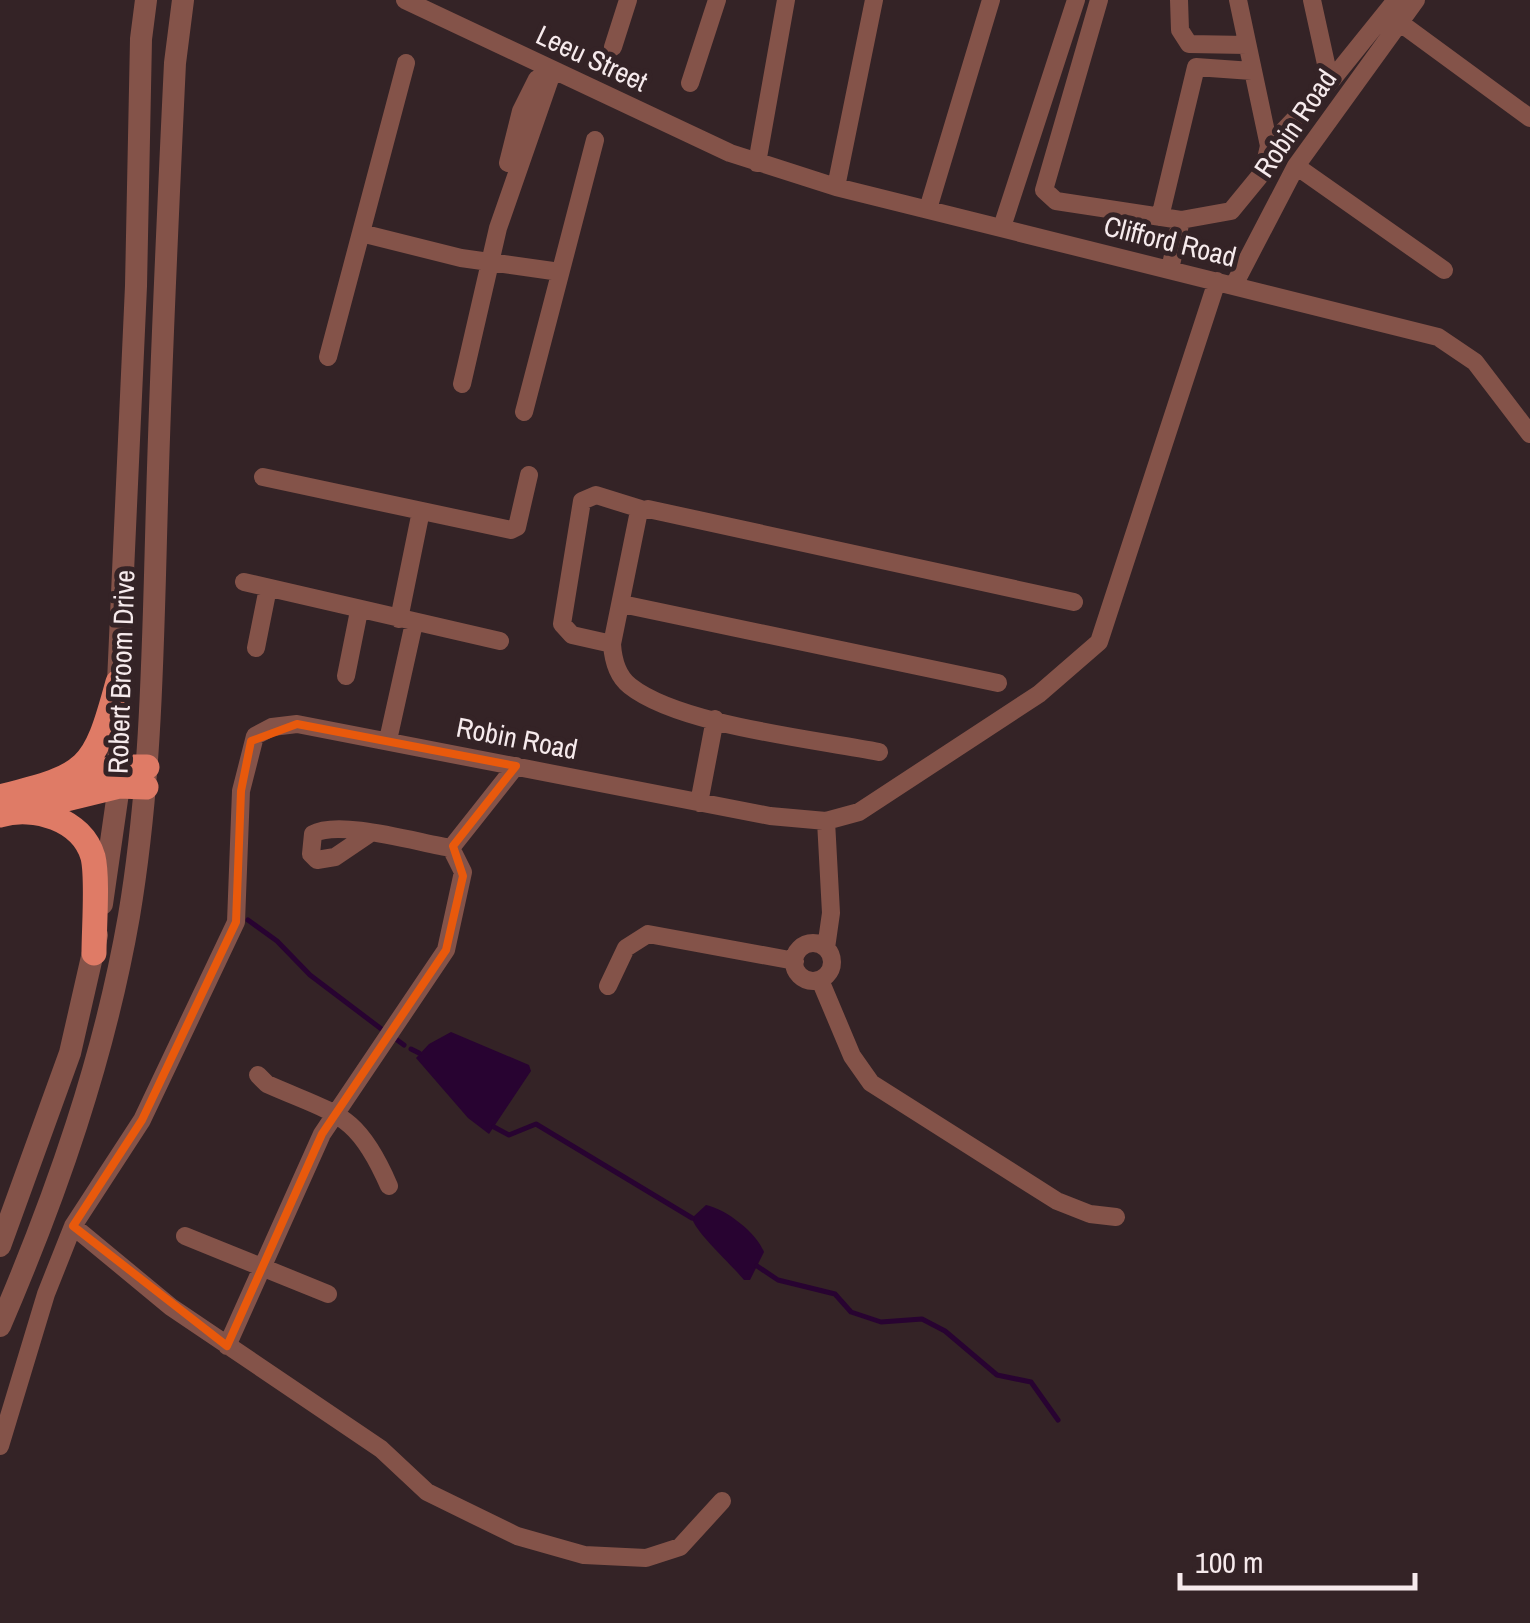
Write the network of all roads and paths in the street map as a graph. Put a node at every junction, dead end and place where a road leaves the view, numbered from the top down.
1 (146, 0) edge
2 (184, 0) edge
3 (404, 0) edge
4 (628, 0) edge
5 (718, 0) edge
6 (786, 0) edge
7 (874, 0) edge
8 (991, 0) edge
9 (1076, 0) edge
10 (1099, 0) edge
11 (1178, 0) edge
12 (1238, 0) edge
13 (1312, 0) edge
14 (1416, 0) edge
15 (1390, 9) edge
16 (1247, 45) junction
17 (613, 47) dead end
18 (406, 63) dead end
19 (548, 68) junction
20 (1252, 72) junction
21 (1330, 82) junction
22 (690, 83) dead end
23 (1530, 118) edge
24 (596, 140) dead end
25 (1269, 146) junction
26 (758, 163) junction
27 (1296, 166) junction
28 (836, 187) junction
29 (928, 209) junction
30 (1160, 218) junction
31 (1182, 220) junction
32 (1002, 227) junction
33 (361, 233) junction
34 (490, 259) junction
35 (1170, 269) junction
36 (1444, 270) dead end
37 (560, 272) junction
38 (1226, 283) junction
39 (328, 357) dead end
40 (462, 384) dead end
41 (524, 412) dead end
42 (1526, 422) edge
43 (529, 475) dead end
44 (263, 477) dead end
45 (641, 510) junction
46 (421, 511) junction
47 (244, 582) dead end
48 (268, 588) junction
49 (1074, 602) dead end
50 (622, 604) junction
51 (359, 611) junction
52 (407, 621) junction
53 (500, 641) dead end
54 (612, 644) junction
55 (256, 648) dead end
56 (346, 676) dead end
57 (118, 682) junction
58 (998, 684) dead end
59 (715, 719) junction
60 (388, 740) junction
61 (879, 752) dead end
62 (516, 766) junction
63 (120, 776) junction
64 (73, 777) junction
65 (146, 777) junction
66 (699, 803) junction
67 (4, 808) edge
68 (826, 821) junction
69 (369, 834) dead end
70 (451, 848) junction
71 (826, 948) junction
72 (94, 953) junction
73 (794, 960) junction
74 (820, 980) junction
75 (608, 986) dead end
76 (258, 1076) dead end
77 (334, 1114) junction
78 (390, 1186) dead end
79 (1116, 1217) dead end
80 (73, 1226) junction
81 (185, 1236) dead end
82 (0, 1246) edge
83 (263, 1266) junction
84 (328, 1294) dead end
85 (0, 1326) edge
86 (227, 1346) junction
87 (0, 1446) edge
88 (722, 1501) dead end

1 - 57 street, Robert Broom Drive
2 - 65 street, Robert Broom Drive
3 - 19 street, Leeu Street
4 - 17 street
5 - 22 street
6 - 26 street
7 - 28 street
8 - 29 street
9 - 32 street
10 - 30 street
11 - 16 street
12 - 16 street
13 - 21 street
14 - 15 street, Robin Road
15 - 21 street
15 - 23 street
15 - 27 street, Robin Road
16 - 20 street
18 - 33 street
19 - 26 street, Leeu Street
19 - 34 street
20 - 25 street
20 - 30 street
21 - 25 street
24 - 37 street
25 - 31 street
26 - 28 street, Clifford Road
27 - 36 street
27 - 38 street, Robin Road
28 - 29 street, Clifford Road
29 - 32 street, Clifford Road
30 - 31 street
31 - 35 street
32 - 35 street, Clifford Road
33 - 34 street
33 - 39 street
34 - 37 street
34 - 40 street
35 - 38 street, Clifford Road
37 - 41 street
38 - 42 street, Clifford Road
38 - 68 street, Robin Road
43 - 46 street
44 - 46 street
45 - 49 street
45 - 50 street
45 - 54 street
46 - 52 street
47 - 48 street
48 - 51 street
48 - 55 street
50 - 54 street
50 - 58 street
51 - 52 street
51 - 56 street
52 - 53 street
52 - 60 street
54 - 59 street
57 - 63 street, Robert Broom Drive
57 - 64 main road
59 - 61 street
59 - 66 street
60 - 62 street, Robin Road
60 - 80 street, Robin Road
62 - 66 street, Robin Road
62 - 70 street
63 - 64 main road
63 - 65 main road
63 - 67 main road
63 - 72 street, Robert Broom Drive
64 - 67 main road
65 - 85 street, Robert Broom Drive
66 - 68 street, Robin Road
67 - 72 main road
68 - 71 street
69 - 70 street
70 - 77 street
71 - 73 street
71 - 74 street
72 - 82 street, Robert Broom Drive
73 - 74 street
73 - 75 street
74 - 79 street
76 - 77 street
77 - 78 street
77 - 83 street
80 - 86 street
80 - 87 street, Robin Road
81 - 83 street
83 - 84 street
83 - 86 street
86 - 88 street

